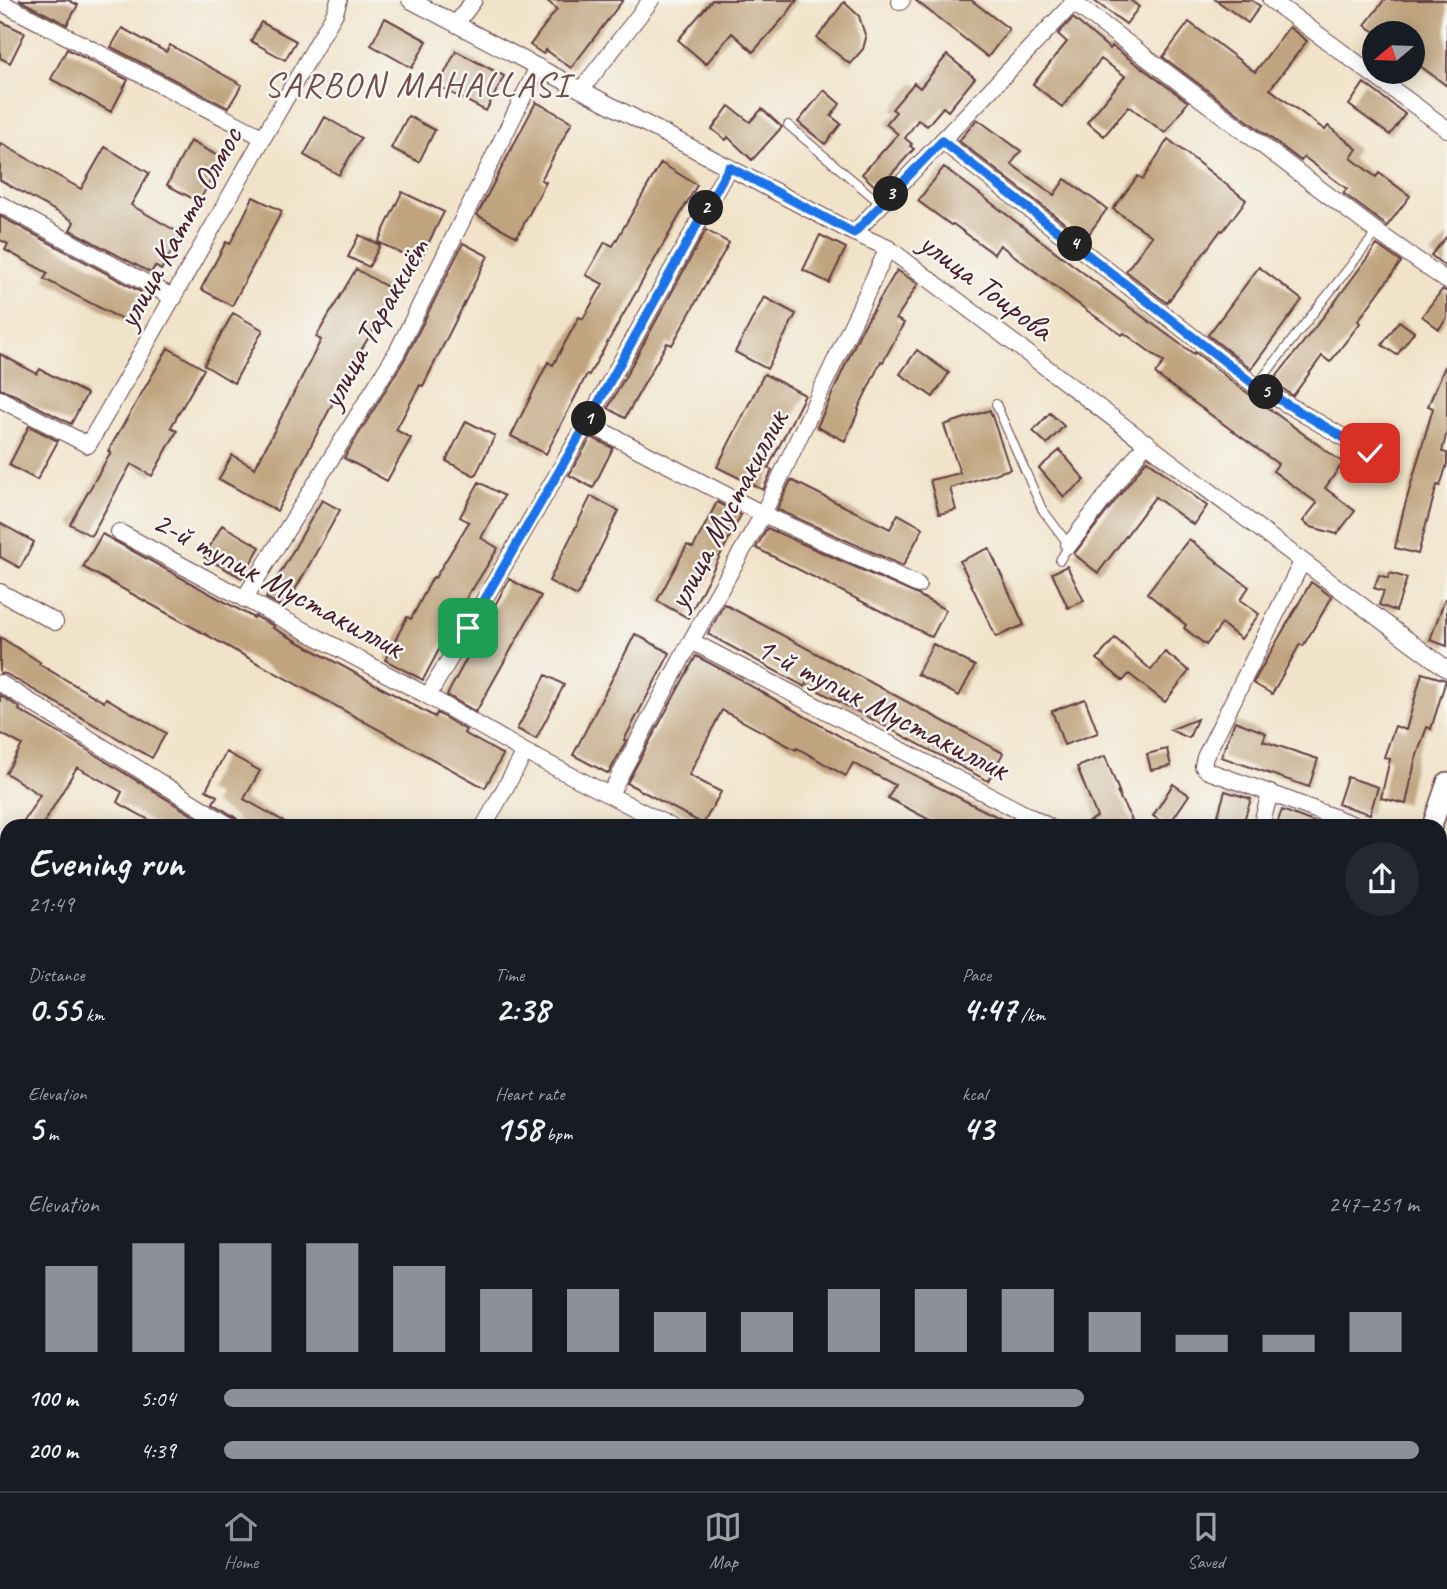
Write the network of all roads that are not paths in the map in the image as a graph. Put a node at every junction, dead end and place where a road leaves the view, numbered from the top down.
1 (339, 0) edge
2 (410, 0) edge
3 (474, 0) edge
4 (651, 0) edge
5 (1271, 0) edge
6 (1075, 1) edge
7 (0, 2) edge
8 (456, 24) junction
9 (538, 67) junction
10 (581, 90) junction
11 (788, 125) dead end
12 (1447, 129) edge
13 (262, 137) junction
14 (942, 141) junction
15 (729, 167) junction
16 (0, 204) edge
17 (881, 204) junction
18 (1377, 232) junction
19 (854, 233) junction
20 (888, 248) junction
21 (1447, 281) edge
22 (174, 298) junction
23 (1256, 386) junction
24 (0, 399) edge
25 (996, 404) dead end
26 (587, 423) junction
27 (1147, 442) junction
28 (1370, 453) dead end
29 (763, 514) junction
30 (119, 532) dead end
31 (1069, 545) junction
32 (1060, 560) dead end
33 (1302, 562) junction
34 (918, 585) dead end
35 (0, 592) edge
36 (244, 599) junction
37 (55, 622) dead end
38 (691, 641) junction
39 (1447, 669) edge
40 (0, 682) edge
41 (428, 696) junction
42 (525, 752) junction
43 (1447, 782) edge
44 (1270, 793) junction
45 (610, 794) junction
46 (219, 819) edge
47 (488, 819) edge
48 (657, 819) edge
49 (1034, 819) edge
50 (1263, 819) edge
51 (1334, 819) edge
52 (1434, 819) edge

1 - 13 street, улица Катта Олмос
2 - 8 street, улица Тоирова
3 - 8 street
4 - 10 street
5 - 12 street
6 - 14 street
6 - 18 street
7 - 13 street
8 - 9 street, улица Тоирова
9 - 10 street, улица Тоирова
9 - 36 street, улица Тараккиёт
10 - 15 street, улица Тоирова
11 - 17 lane
13 - 22 street, улица Катта Олмос
14 - 17 street
14 - 23 street
15 - 19 street, улица Тоирова
15 - 26 street
16 - 22 street
17 - 19 street
18 - 21 street
18 - 23 lane
19 - 20 street, улица Тоирова
20 - 27 street, улица Тоирова
20 - 29 street, улица Мустакиллик
22 - 24 street, улица Катта Олмос
23 - 28 street
25 - 31 lane
26 - 29 street
26 - 41 street
27 - 31 street
27 - 33 street, улица Тоирова
29 - 34 street
29 - 38 street, улица Мустакиллик
30 - 36 street, 2-й тупик Мустакиллик
31 - 32 lane
33 - 39 street, улица Тоирова
33 - 44 street
35 - 37 street
36 - 41 street, 2-й тупик Мустакиллик
38 - 45 street, улица Мустакиллик
38 - 49 street, 1-й тупик Мустакиллик
40 - 46 street
41 - 42 street, 2-й тупик Мустакиллик
42 - 45 street, 2-й тупик Мустакиллик
42 - 47 street
43 - 52 street
44 - 50 street
44 - 51 street
45 - 48 street, 2-й тупик Мустакиллик

